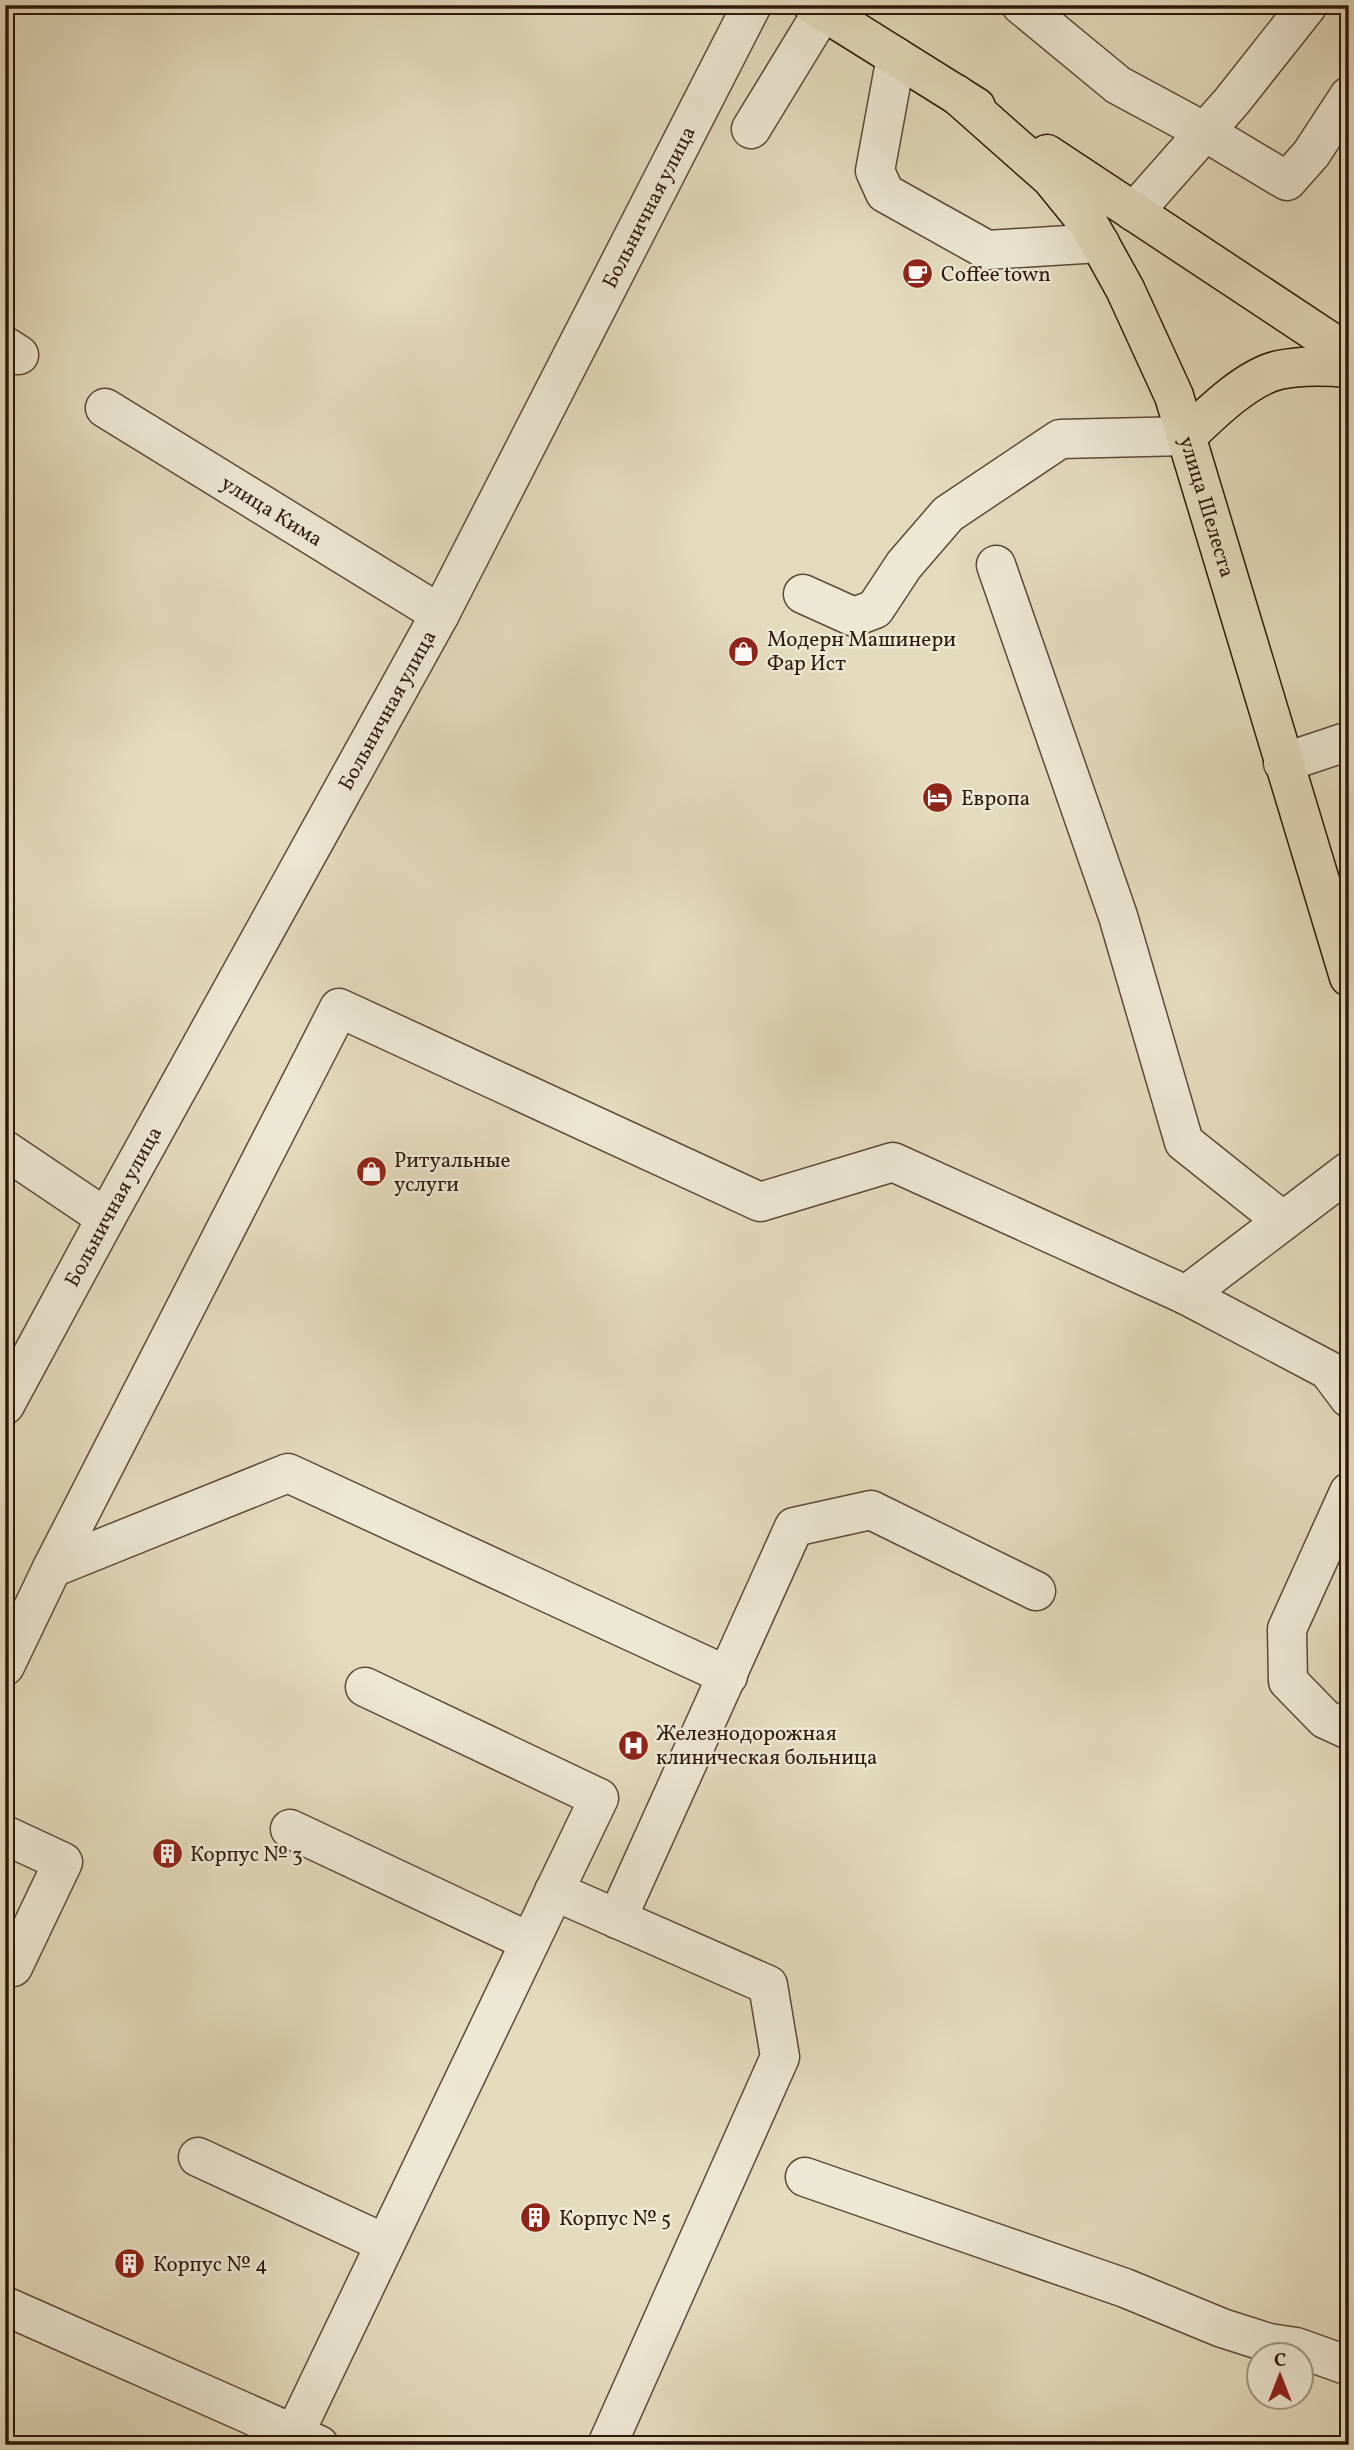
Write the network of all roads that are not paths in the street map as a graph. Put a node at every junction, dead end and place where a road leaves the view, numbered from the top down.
1 (752, 5) edge
2 (1021, 5) edge
3 (1308, 5) edge
4 (818, 8) edge
5 (896, 57) junction
6 (956, 94) junction
7 (1349, 96) edge
8 (751, 129) dead end
9 (1205, 132) junction
10 (1134, 212) junction
11 (1100, 243) junction
12 (1349, 354) edge
13 (1349, 368) edge
14 (105, 408) dead end
15 (1187, 436) junction
16 (996, 565) dead end
17 (803, 594) dead end
18 (440, 614) junction
19 (1349, 741) edge
20 (1283, 763) junction
21 (1349, 977) edge
22 (5, 1150) edge
23 (1349, 1171) edge
24 (106, 1218) junction
25 (1283, 1221) junction
26 (1186, 1296) junction
27 (1349, 1398) edge
28 (5, 1405) edge
29 (1349, 1492) edge
30 (52, 1568) junction
31 (1036, 1591) dead end
32 (5, 1666) edge
33 (727, 1676) junction
34 (365, 1687) dead end
35 (1349, 1730) edge
36 (290, 1829) dead end
37 (5, 1835) edge
38 (554, 1891) junction
39 (617, 1919) junction
40 (530, 1942) junction
41 (5, 1963) edge
42 (198, 2157) dead end
43 (805, 2177) dead end
44 (384, 2244) junction
45 (5, 2306) edge
46 (1349, 2366) edge
47 (301, 2441) edge
48 (607, 2445) edge

1 - 18 street, Больничная улица
2 - 9 street
3 - 9 street
4 - 5 main road, улица Шелеста
4 - 8 street
5 - 6 main road, улица Шелеста
5 - 11 street
6 - 10 main road, улица Шелеста
6 - 11 main road, улица Шелеста
7 - 9 street
9 - 10 street
10 - 12 main road, улица Шелеста
11 - 15 main road, улица Шелеста
13 - 15 main road
14 - 18 street, улица Кима
15 - 17 street
15 - 20 main road, улица Шелеста
16 - 25 street
18 - 24 street, Больничная улица
19 - 20 street
20 - 21 main road, улица Шелеста
22 - 24 street
23 - 25 street
24 - 28 street, Больничная улица
25 - 26 street
26 - 27 street
26 - 30 street
29 - 35 street
30 - 32 street
30 - 33 street
31 - 33 street
33 - 39 street
34 - 38 street
36 - 40 street
37 - 41 street
38 - 39 street
38 - 40 street
39 - 48 street
40 - 44 street
42 - 44 street
43 - 46 street
44 - 47 street
45 - 47 street

